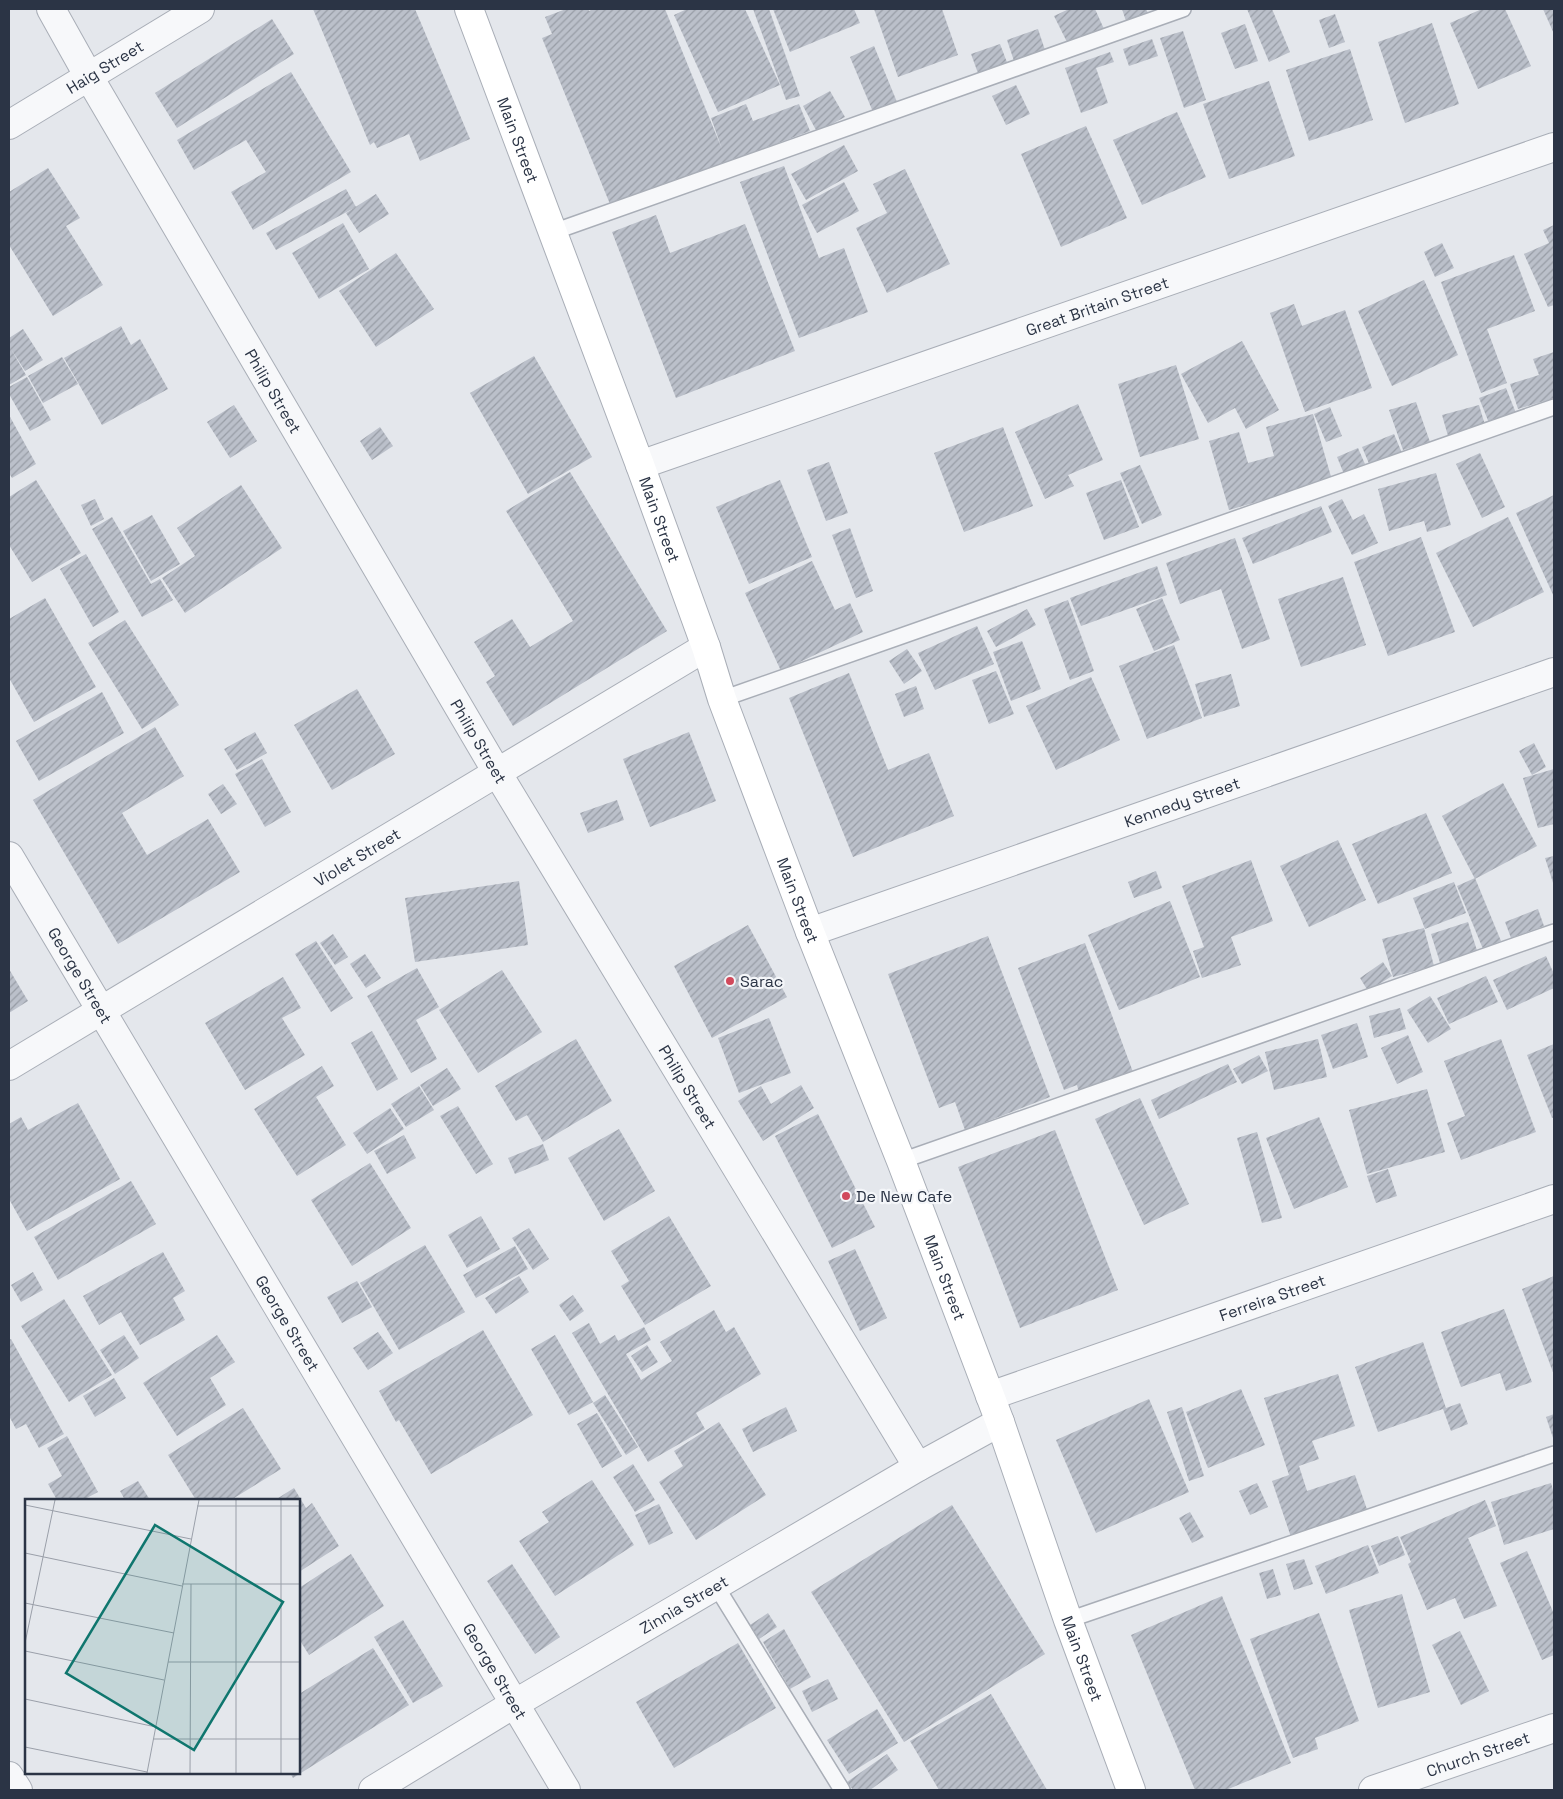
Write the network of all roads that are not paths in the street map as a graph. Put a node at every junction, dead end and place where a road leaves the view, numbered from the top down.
1 (51, 9) edge
2 (200, 9) edge
3 (469, 9) edge
4 (1183, 9) edge
5 (89, 77) junction
6 (9, 125) edge
7 (1554, 147) edge
8 (554, 232) junction
9 (1554, 407) edge
10 (640, 465) junction
11 (706, 647) junction
12 (1554, 672) edge
13 (722, 699) junction
14 (498, 774) junction
15 (9, 856) edge
16 (810, 932) junction
17 (1554, 932) edge
18 (101, 1010) junction
19 (9, 1066) edge
20 (901, 1162) junction
21 (1554, 1199) edge
22 (990, 1396) junction
23 (1000, 1422) junction
24 (1554, 1454) edge
25 (918, 1467) junction
26 (716, 1586) junction
27 (1068, 1620) junction
28 (514, 1704) junction
29 (1554, 1728) edge
30 (9, 1776) edge
31 (18, 1790) edge
32 (373, 1790) edge
33 (566, 1790) edge
34 (842, 1790) edge
35 (1131, 1790) edge
36 (1373, 1790) edge

1 - 5 street, Philip Street
2 - 5 street, Haig Street
3 - 8 main road, Main Street
4 - 8 lane
5 - 6 street, Haig Street
5 - 14 street, Philip Street
7 - 10 street, Great Britain Street
8 - 10 main road, Main Street
9 - 13 lane
10 - 11 main road, Main Street
11 - 13 main road, Main Street
11 - 14 street, Violet Street
12 - 16 street, Kennedy Street
13 - 16 main road, Main Street
14 - 18 street, Violet Street
14 - 25 street, Philip Street
15 - 18 street, George Street
16 - 20 main road, Main Street
17 - 20 lane
18 - 19 street, Violet Street
18 - 28 street, George Street
20 - 22 main road, Main Street
21 - 22 street, Ferreira Street
22 - 23 main road, Main Street
23 - 25 street, Zinnia Street
23 - 27 main road, Main Street
24 - 27 lane
25 - 26 street, Zinnia Street
26 - 28 street, Zinnia Street
26 - 34 lane
27 - 35 main road, Main Street
28 - 32 street, Zinnia Street
28 - 33 street, George Street
29 - 36 street, Church Street
30 - 31 street

